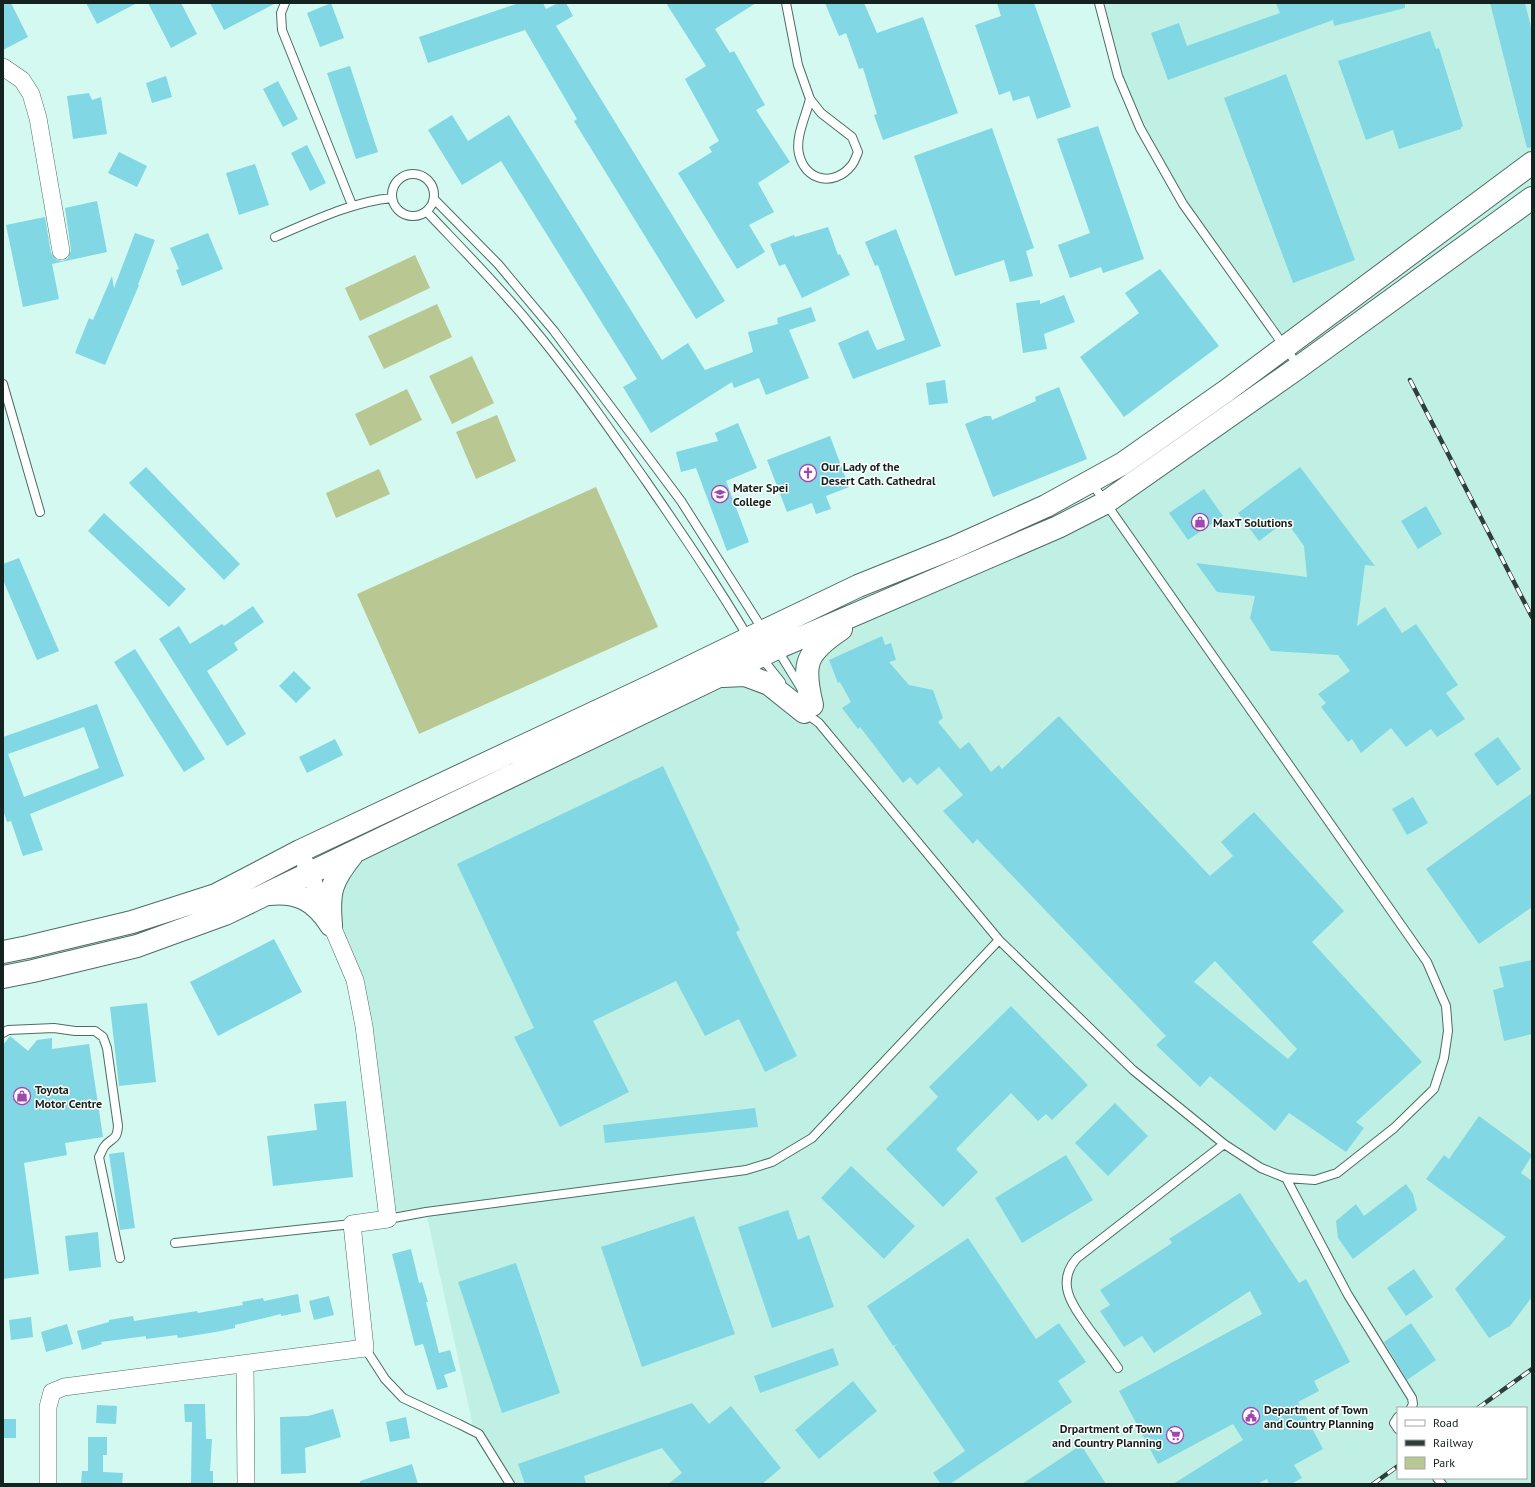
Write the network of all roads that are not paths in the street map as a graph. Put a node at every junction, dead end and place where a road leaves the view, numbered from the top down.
1 (285, 3) edge
2 (786, 3) edge
3 (1099, 3) edge
4 (3, 67) edge
5 (810, 100) junction
6 (1532, 163) edge
7 (392, 198) junction
8 (1532, 198) edge
9 (434, 199) junction
10 (352, 205) junction
11 (427, 212) junction
12 (1435, 235) junction
13 (275, 237) dead end
14 (61, 251) dead end
15 (1450, 258) junction
16 (1284, 348) junction
17 (1299, 367) junction
18 (3, 384) edge
19 (1091, 482) junction
20 (1105, 503) junction
21 (40, 512) dead end
22 (858, 586) junction
23 (865, 609) junction
24 (763, 643) junction
25 (720, 676) junction
26 (811, 714) junction
27 (300, 851) junction
28 (354, 852) junction
29 (310, 873) junction
30 (266, 894) junction
31 (331, 925) junction
32 (999, 940) junction
33 (3, 952) edge
34 (3, 977) edge
35 (3, 1033) edge
36 (1224, 1144) junction
37 (1286, 1178) junction
38 (388, 1218) junction
39 (352, 1224) junction
40 (176, 1243) dead end
41 (120, 1258) dead end
42 (365, 1348) junction
43 (245, 1364) junction
44 (1118, 1368) dead end
45 (1412, 1407) edge
46 (1397, 1418) edge
47 (1397, 1428) edge
48 (48, 1484) edge
49 (246, 1484) edge
50 (510, 1484) edge

1 - 10 lane
2 - 5 lane
3 - 16 lane
4 - 14 street
5 - 5 lane
6 - 12 main road
7 - 9 lane
7 - 10 lane
7 - 11 lane
8 - 15 main road
9 - 11 lane
9 - 24 lane
10 - 13 lane
11 - 24 lane
12 - 15 main road
12 - 16 main road
15 - 17 main road
16 - 17 lane
16 - 19 main road
17 - 20 main road
18 - 21 lane
19 - 20 lane
19 - 22 main road
20 - 23 main road
20 - 37 lane
22 - 23 main road
22 - 24 main road
23 - 24 main road
23 - 26 main road
24 - 25 main road
24 - 26 lane
24 - 26 lane
24 - 27 main road
25 - 26 main road
25 - 28 main road
26 - 32 lane
27 - 29 street
27 - 33 main road
28 - 29 main road
28 - 31 main road
29 - 30 main road
29 - 31 street
30 - 31 main road
30 - 34 main road
31 - 38 street
32 - 36 lane
32 - 38 lane
35 - 41 lane
36 - 37 lane
36 - 44 lane
37 - 45 lane
38 - 39 street
39 - 40 lane
39 - 42 street
42 - 43 street
42 - 50 lane
43 - 48 street
43 - 49 street
46 - 47 lane

